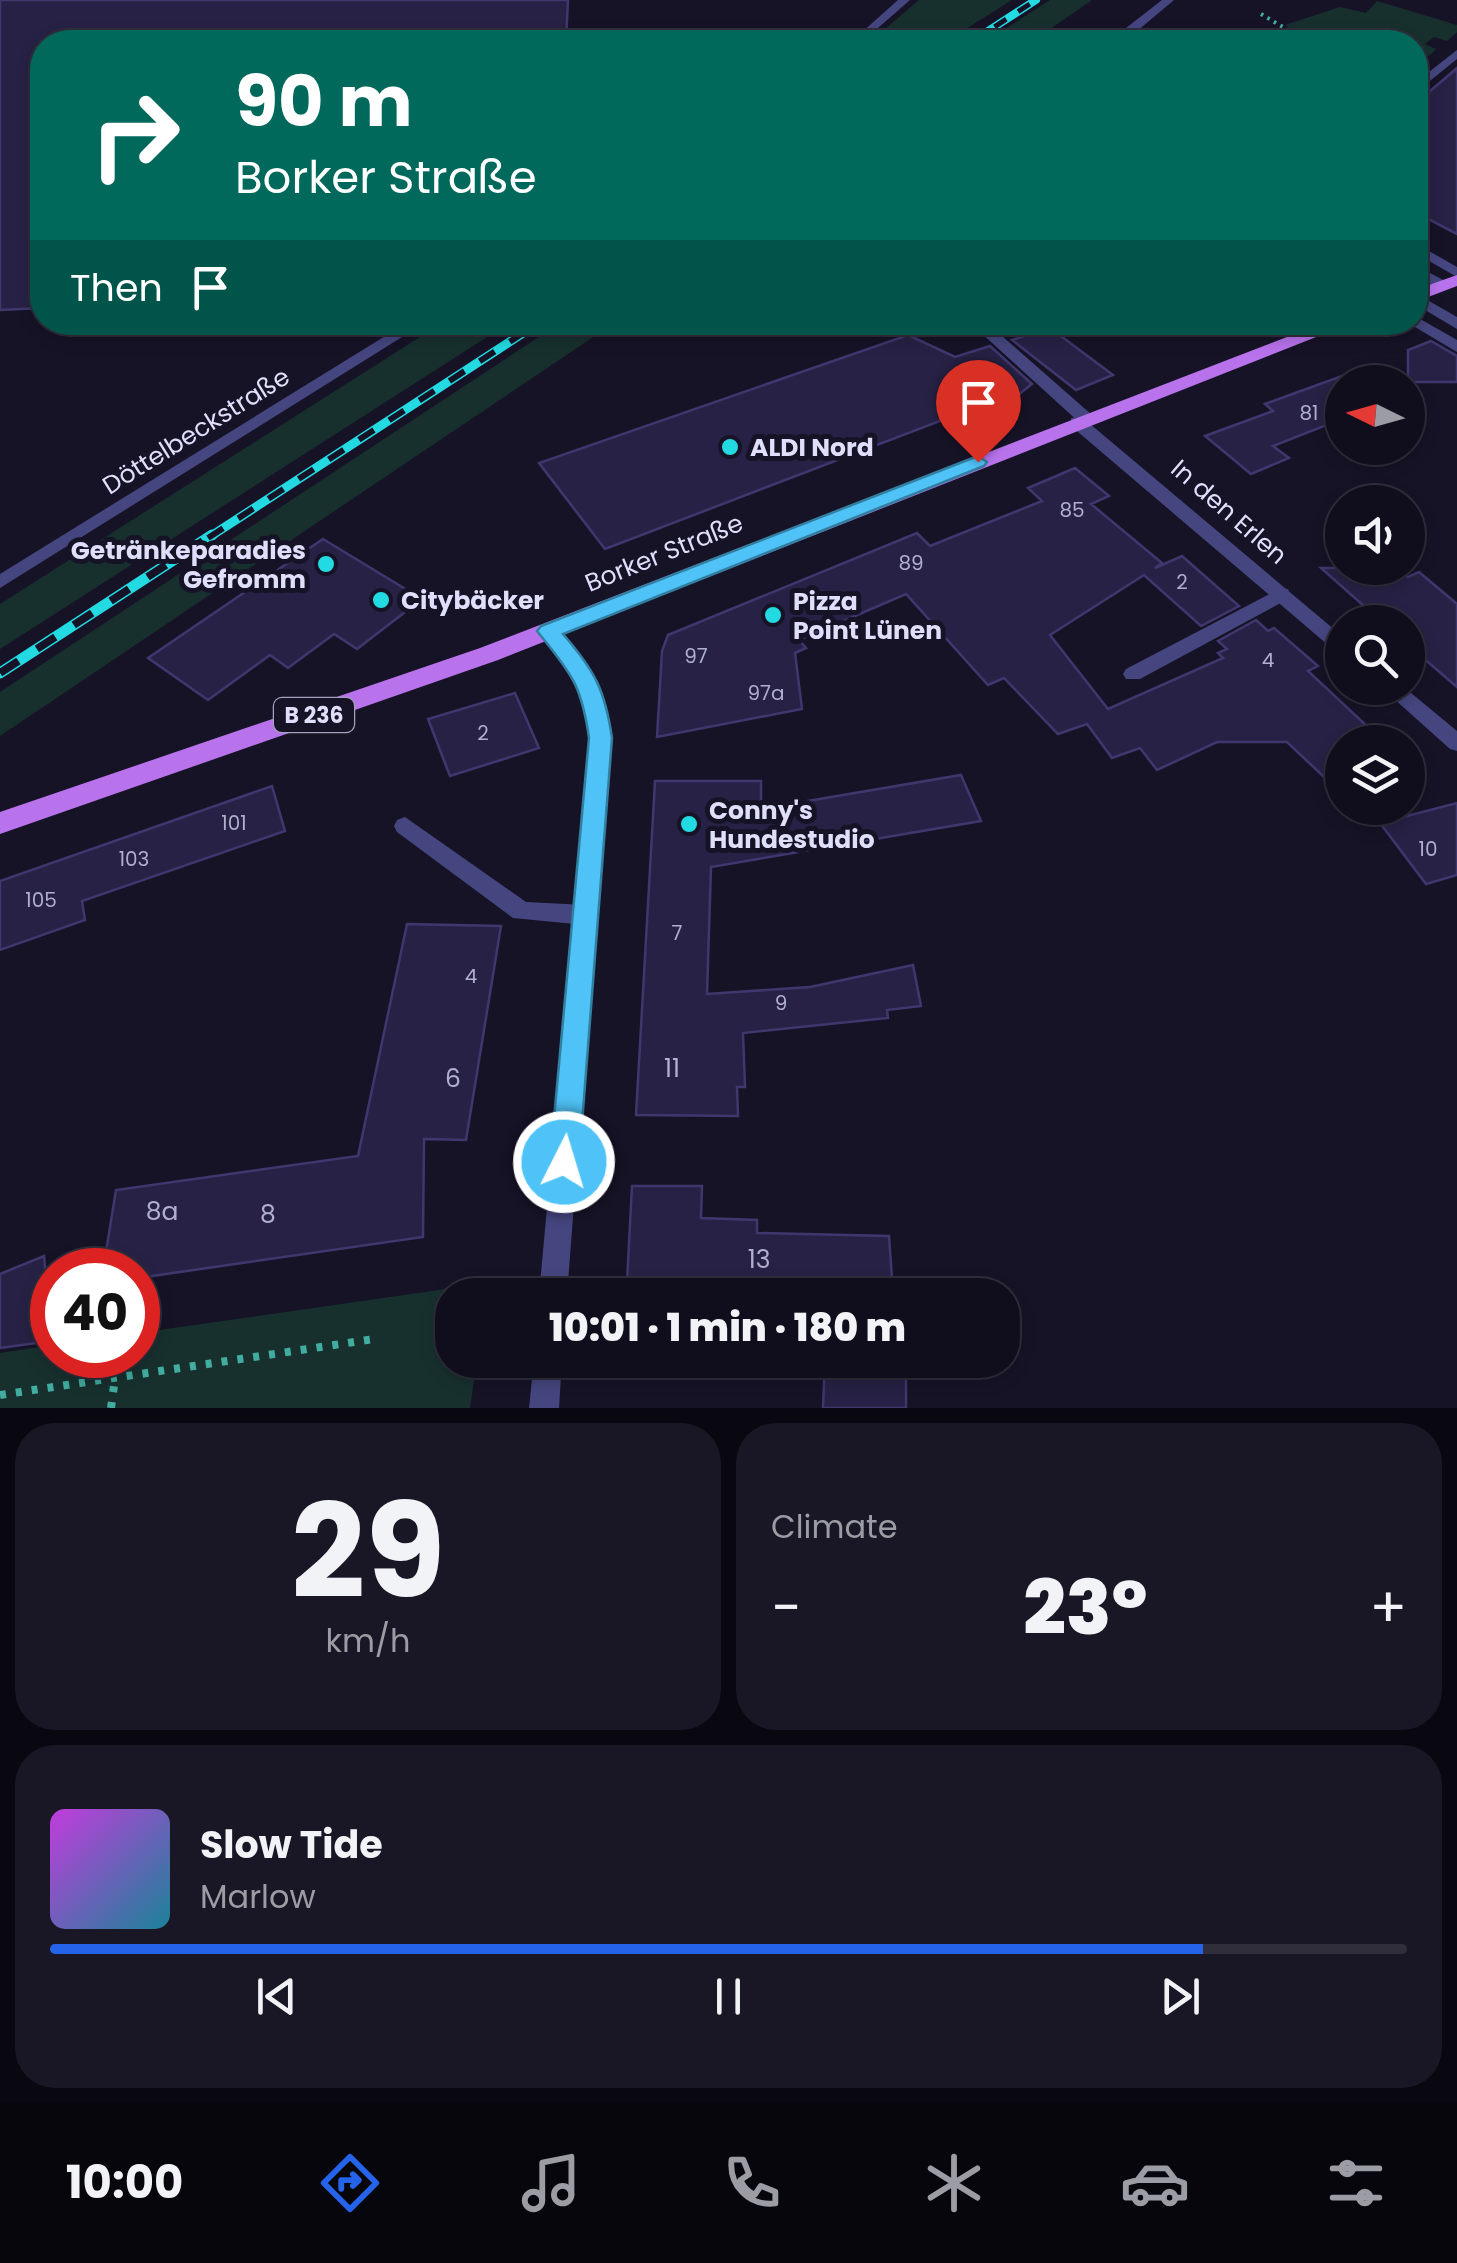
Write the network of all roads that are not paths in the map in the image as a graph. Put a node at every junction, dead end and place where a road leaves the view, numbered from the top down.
1 (905, 0) edge
2 (1168, 0) edge
3 (870, 30) edge
4 (1130, 30) edge
5 (1457, 53) edge
6 (1428, 78) edge
7 (1428, 259) edge
8 (1452, 279) edge
9 (1428, 290) edge
10 (1428, 305) edge
11 (1457, 324) edge
12 (1428, 329) edge
13 (398, 335) edge
14 (990, 335) edge
15 (1310, 335) edge
16 (1457, 347) edge
17 (1082, 420) junction
18 (0, 582) edge
19 (1281, 594) junction
20 (548, 631) junction
21 (1325, 632) edge
22 (1133, 674) dead end
23 (1412, 705) edge
24 (1457, 743) edge
25 (0, 822) edge
26 (405, 826) dead end
27 (585, 915) junction
28 (554, 1278) edge
29 (546, 1378) edge
30 (544, 1408) edge

1 - 3 street
2 - 4 street
5 - 6 street
7 - 8 street
8 - 9 main road
10 - 11 street
12 - 16 street
13 - 18 street, Döttelbeckstraße
14 - 17 street, In den Erlen
15 - 17 main road, Borker Straße / B 236
17 - 19 street, In den Erlen
17 - 20 main road, Borker Straße / B 236
19 - 21 street, In den Erlen
19 - 22 street
20 - 25 main road, Borker Straße / B 236
20 - 27 street
23 - 24 street
26 - 27 street
27 - 28 street
29 - 30 street

